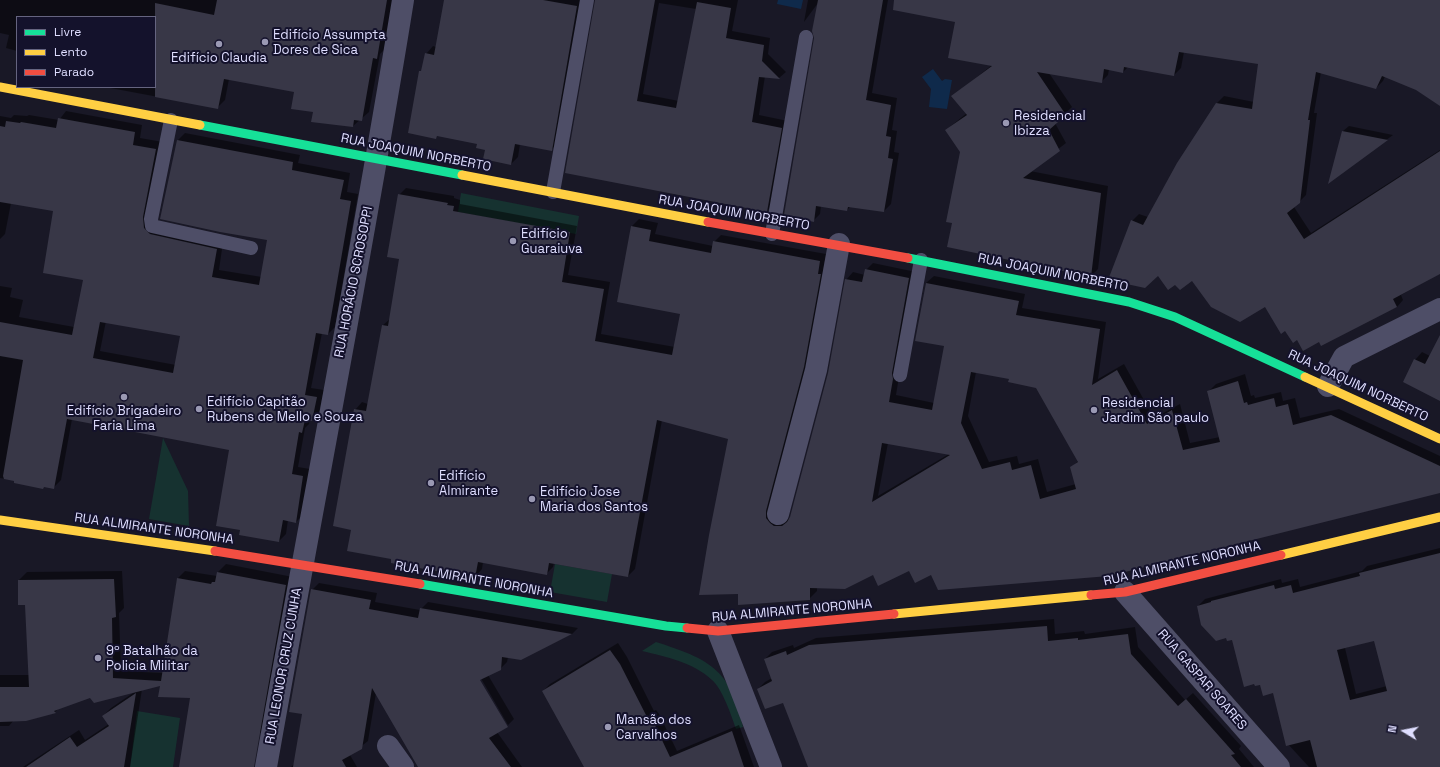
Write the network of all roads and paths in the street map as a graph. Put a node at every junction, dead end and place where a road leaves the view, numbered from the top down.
1 (403, 0) edge
2 (587, 0) edge
3 (806, 37) dead end
4 (0, 87) edge
5 (171, 120) junction
6 (377, 159) junction
7 (553, 192) junction
8 (772, 234) junction
9 (839, 244) junction
10 (251, 248) dead end
11 (921, 260) junction
12 (1440, 309) edge
13 (900, 375) dead end
14 (1328, 386) junction
15 (1440, 439) edge
16 (778, 514) dead end
17 (1440, 517) edge
18 (0, 520) edge
19 (302, 564) junction
20 (1125, 592) junction
21 (718, 631) junction
22 (388, 746) dead end
23 (266, 767) edge
24 (403, 767) edge
25 (771, 767) edge
26 (1279, 767) edge

1 - 6 street, RUA HORÁCIO SCROSOPPI
2 - 7 lane
3 - 8 lane
4 - 5 street, RUA JOAQUIM NORBERTO
5 - 6 street, RUA JOAQUIM NORBERTO
5 - 10 lane
6 - 7 street, RUA JOAQUIM NORBERTO
6 - 19 street, RUA HORÁCIO SCROSOPPI
7 - 8 street, RUA JOAQUIM NORBERTO
8 - 9 street, RUA JOAQUIM NORBERTO
9 - 11 street, RUA JOAQUIM NORBERTO
9 - 16 street
11 - 13 lane
11 - 14 street, RUA JOAQUIM NORBERTO
12 - 14 street
14 - 15 street, RUA JOAQUIM NORBERTO
17 - 20 street, RUA ALMIRANTE NORONHA
18 - 19 street, RUA ALMIRANTE NORONHA
19 - 21 street, RUA ALMIRANTE NORONHA
19 - 23 street, RUA LEONOR CRUZ CUNHA
20 - 21 street, RUA ALMIRANTE NORONHA
20 - 26 street, RUA GASPAR SOARES
21 - 25 street
22 - 24 street

